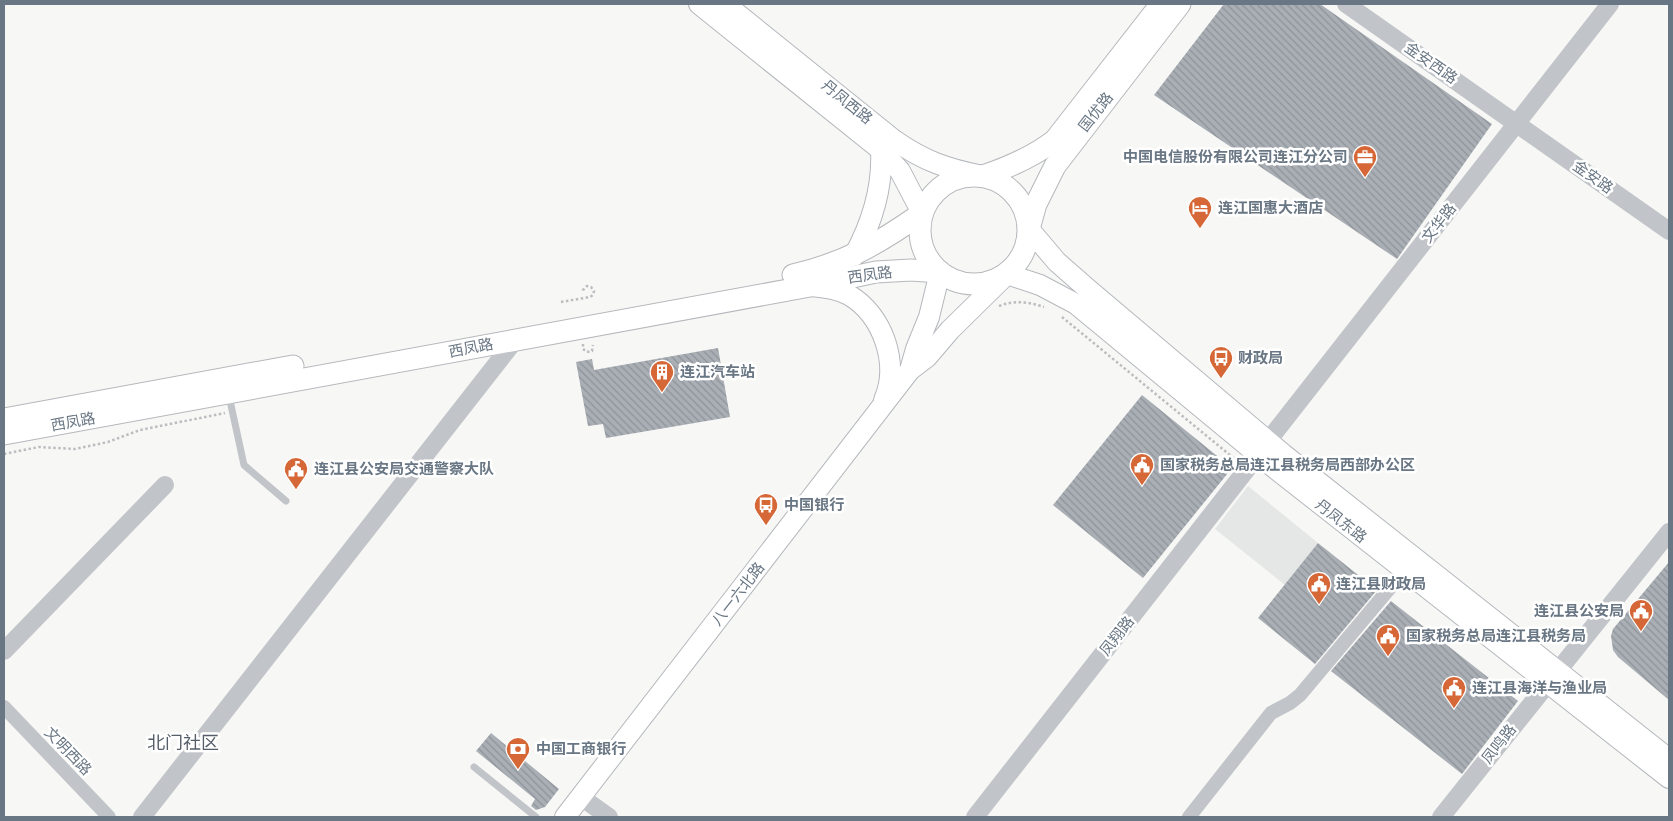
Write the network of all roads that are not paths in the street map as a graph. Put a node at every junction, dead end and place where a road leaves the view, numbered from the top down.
1 (699, 4) edge
2 (725, 4) edge
3 (1161, 4) edge
4 (1180, 4) edge
5 (1346, 4) edge
6 (1610, 4) edge
7 (1517, 123) junction
8 (881, 150) junction
9 (983, 176) junction
10 (922, 213) junction
11 (1029, 229) junction
12 (1669, 232) edge
13 (854, 256) junction
14 (940, 272) junction
15 (1007, 274) junction
16 (810, 286) junction
17 (516, 339) junction
18 (910, 370) junction
19 (230, 403) junction
20 (880, 410) junction
21 (4, 419) edge
22 (4, 434) edge
23 (1258, 455) junction
24 (165, 485) dead end
25 (286, 501) dead end
26 (1669, 532) edge
27 (1410, 564) junction
28 (4, 651) edge
29 (1552, 677) junction
30 (4, 707) edge
31 (1669, 759) edge
32 (474, 767) dead end
33 (1669, 778) edge
34 (581, 797) junction
35 (110, 817) edge
36 (142, 817) edge
37 (536, 817) edge
38 (566, 817) edge
39 (608, 817) edge
40 (975, 817) edge
41 (1189, 817) edge
42 (1441, 817) edge

1 - 8 main road, 丹凤西路
2 - 9 main road, 丹凤西路
3 - 9 main road, 国优路
4 - 11 main road, 国优路
5 - 7 street, 金安西路
6 - 7 street, 文华路
7 - 12 street, 金安路
7 - 23 street, 文华路
8 - 10 main road, 丹凤西路
8 - 13 main road
9 - 10 main road
9 - 11 main road
10 - 13 main road, 西凤路
10 - 14 main road
11 - 15 main road
11 - 23 main road, 丹凤东路
13 - 21 main road, 西凤路
14 - 15 main road
14 - 16 main road, 西凤路
14 - 18 main road, 八一六北路
15 - 18 main road, 八一六北路
15 - 23 main road, 丹凤东路
16 - 17 main road, 西凤路
16 - 20 main road
17 - 19 main road, 西凤路
17 - 36 street
18 - 20 main road, 八一六北路
19 - 22 main road, 西凤路
19 - 25 lane
20 - 34 main road, 八一六北路
23 - 27 main road, 丹凤东路
23 - 40 street, 凤翔路
24 - 28 street
26 - 29 street, 凤鸣路
27 - 29 main road, 丹凤东路
27 - 41 street
29 - 31 main road, 丹凤东路
29 - 33 main road, 丹凤东路
29 - 42 street, 凤鸣路
30 - 35 street, 文明西路
32 - 37 lane
34 - 38 main road, 八一六北路
34 - 39 street

